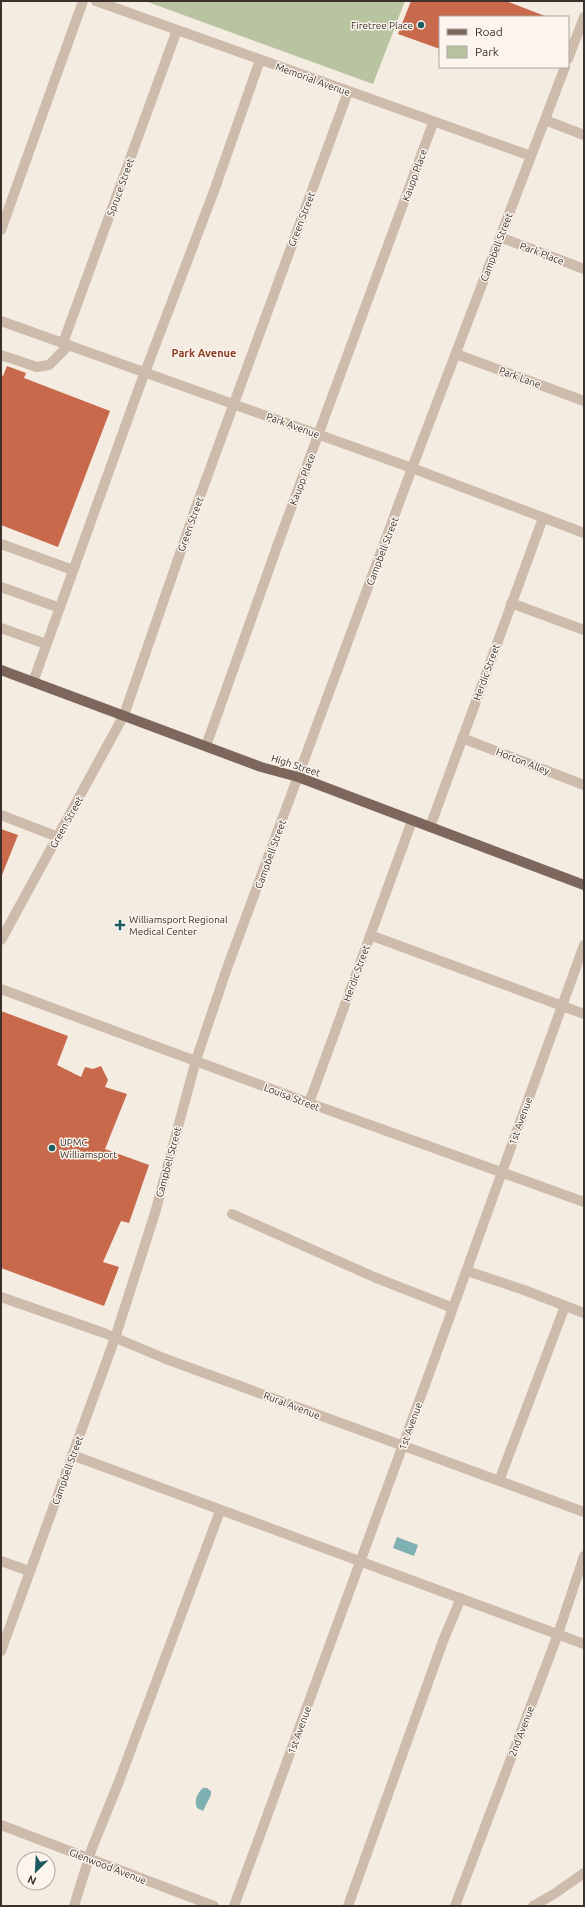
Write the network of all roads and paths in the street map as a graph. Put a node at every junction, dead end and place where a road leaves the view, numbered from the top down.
1 (83, 1) edge
2 (96, 1) edge
3 (584, 17) edge
4 (177, 30) junction
5 (569, 56) edge
6 (260, 60) junction
7 (565, 68) edge
8 (348, 92) junction
9 (545, 120) junction
10 (433, 123) junction
11 (584, 135) edge
12 (531, 156) junction
13 (1, 230) edge
14 (500, 237) junction
15 (584, 269) edge
16 (1, 321) edge
17 (66, 344) junction
18 (456, 354) junction
19 (1, 355) edge
20 (145, 372) junction
21 (584, 401) edge
22 (234, 404) junction
23 (319, 435) junction
24 (412, 468) junction
25 (543, 518) junction
26 (584, 533) edge
27 (1, 544) edge
28 (73, 570) junction
29 (1, 587) edge
30 (511, 603) junction
31 (60, 608) junction
32 (1, 628) edge
33 (584, 630) edge
34 (46, 644) junction
35 (1, 670) edge
36 (33, 682) junction
37 (124, 715) junction
38 (462, 738) junction
39 (206, 746) junction
40 (298, 777) junction
41 (584, 785) edge
42 (1, 815) edge
43 (412, 821) junction
44 (430, 827) junction
45 (58, 837) junction
46 (584, 884) edge
47 (370, 935) junction
48 (1, 940) edge
49 (584, 945) edge
50 (1, 989) edge
51 (562, 1006) junction
52 (584, 1014) edge
53 (196, 1060) junction
54 (309, 1103) junction
55 (502, 1172) junction
56 (584, 1202) edge
57 (232, 1214) dead end
58 (467, 1271) junction
59 (1, 1297) edge
60 (565, 1306) junction
61 (453, 1308) junction
62 (584, 1313) edge
63 (115, 1338) junction
64 (402, 1446) junction
65 (72, 1456) junction
66 (499, 1480) junction
67 (220, 1511) junction
68 (584, 1512) edge
69 (584, 1556) edge
70 (1, 1561) edge
71 (361, 1562) junction
72 (29, 1571) junction
73 (460, 1598) junction
74 (558, 1634) junction
75 (584, 1644) edge
76 (1, 1651) edge
77 (1, 1825) edge
78 (88, 1859) junction
79 (584, 1872) edge
80 (74, 1906) edge
81 (214, 1906) edge
82 (234, 1906) edge
83 (348, 1906) edge
84 (456, 1906) edge
85 (533, 1906) edge

1 - 13 street
2 - 4 street, Memorial Avenue
3 - 5 street
4 - 6 street, Memorial Avenue
4 - 17 street, Spruce Street
6 - 8 street, Memorial Avenue
6 - 20 street
7 - 9 street, Campbell Street
8 - 10 street, Memorial Avenue
8 - 22 street, Green Street
9 - 11 street
9 - 12 street, Campbell Street
10 - 12 street, Memorial Avenue
10 - 23 street, Kaupp Place
12 - 14 street, Campbell Street
14 - 15 street, Park Place
14 - 18 street, Campbell Street
16 - 17 street, Park Avenue
17 - 19 street
17 - 20 street, Park Avenue
18 - 21 street, Park Lane
18 - 24 street, Campbell Street
20 - 22 street, Park Avenue
20 - 28 street
22 - 23 street, Park Avenue
22 - 37 street, Green Street
23 - 24 street, Park Avenue
23 - 39 street, Kaupp Place
24 - 25 street, Park Avenue
24 - 40 street, Campbell Street
25 - 26 street, Park Avenue
25 - 30 street, Herdic Street
27 - 28 street
28 - 31 street
29 - 31 street
30 - 33 street
30 - 38 street, Herdic Street
31 - 34 street
32 - 34 street
34 - 36 street
35 - 36 main road, High Street
36 - 37 main road, High Street
37 - 39 main road, High Street
37 - 45 street, Green Street
38 - 41 street, Horton Alley
38 - 44 street, Herdic Street
39 - 40 main road, High Street
40 - 43 main road, High Street
40 - 53 street, Campbell Street
42 - 45 street
43 - 44 main road, High Street
43 - 47 street, Herdic Street
44 - 46 main road, High Street
45 - 48 street, Green Street
47 - 51 street
47 - 54 street, Herdic Street
49 - 51 street, 1st Avenue
50 - 53 street, Louisa Street
51 - 52 street
51 - 55 street, 1st Avenue
53 - 54 street, Louisa Street
53 - 63 street, Campbell Street
54 - 55 street, Louisa Street
55 - 56 street, Louisa Street
55 - 58 street, 1st Avenue
57 - 61 street
58 - 60 street
58 - 61 street, 1st Avenue
59 - 63 street, Rural Avenue
60 - 62 street
60 - 66 street
61 - 64 street, 1st Avenue
63 - 64 street, Rural Avenue
63 - 65 street, Campbell Street
64 - 66 street, Rural Avenue
64 - 71 street, 1st Avenue
65 - 67 street
65 - 72 street, Campbell Street
66 - 68 street, Rural Avenue
67 - 71 street
67 - 78 street
69 - 74 street, 2nd Avenue
70 - 72 street
71 - 73 street
71 - 82 street, 1st Avenue
72 - 76 street, Campbell Street
73 - 74 street
73 - 83 street
74 - 75 street
74 - 84 street, 2nd Avenue
77 - 78 street, Glenwood Avenue
78 - 80 street
78 - 81 street, Glenwood Avenue
79 - 85 street

